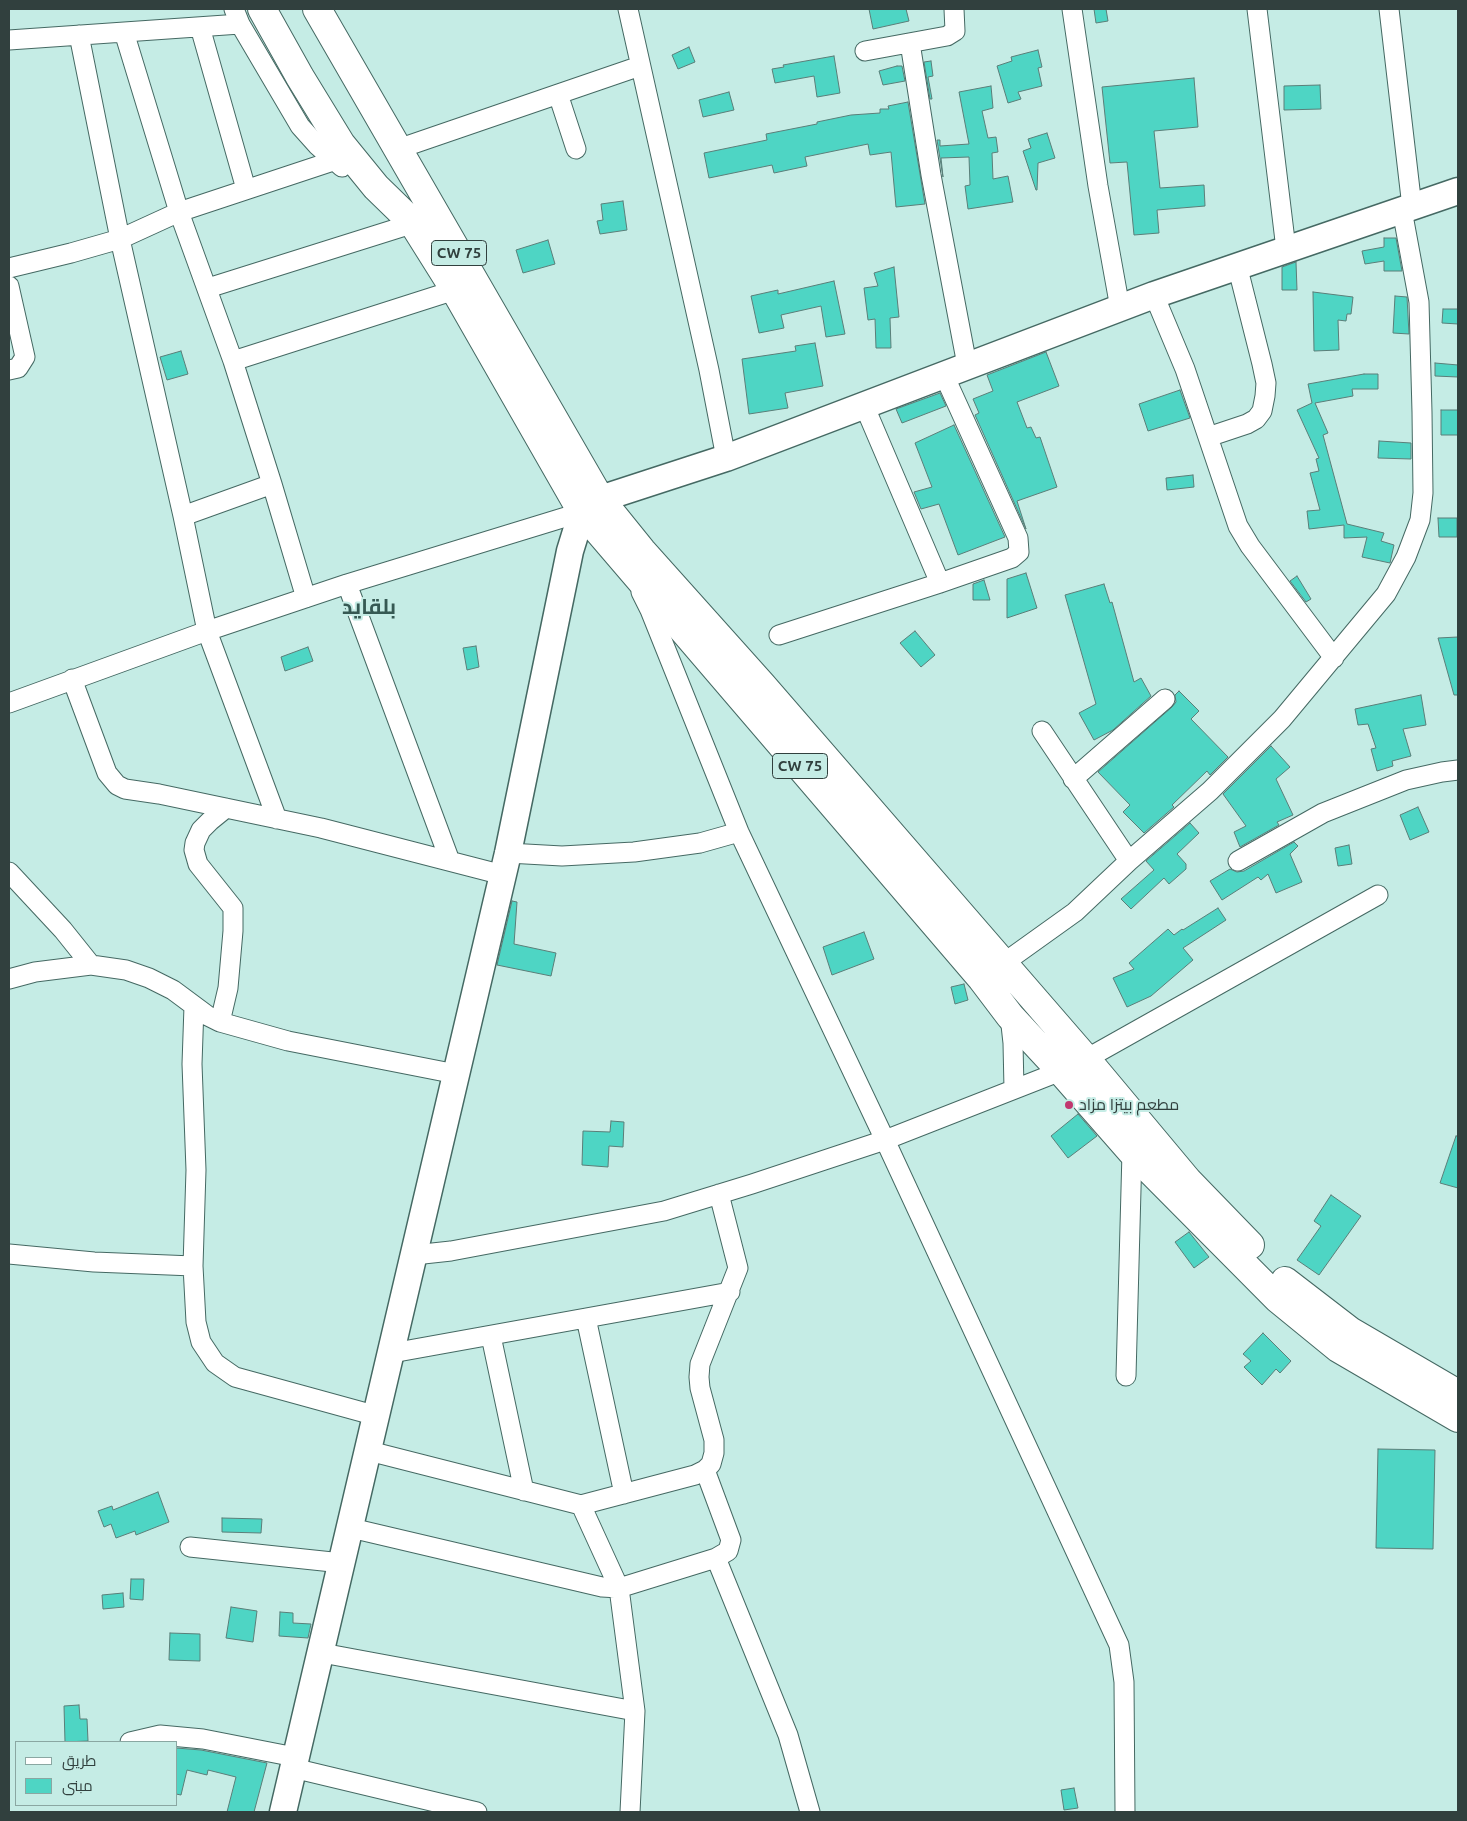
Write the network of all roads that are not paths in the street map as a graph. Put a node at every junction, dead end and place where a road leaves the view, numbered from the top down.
1 (262, 9) edge
2 (317, 9) edge
3 (628, 9) edge
4 (954, 9) edge
5 (1072, 9) edge
6 (1257, 9) edge
7 (1389, 9) edge
8 (237, 17) edge
9 (200, 27) junction
10 (124, 32) junction
11 (79, 35) junction
12 (9, 40) edge
13 (910, 43) junction
14 (864, 51) dead end
15 (640, 66) junction
16 (558, 94) junction
17 (398, 149) junction
18 (576, 149) dead end
19 (332, 161) junction
20 (376, 187) junction
21 (246, 189) junction
22 (1458, 191) edge
23 (1407, 208) junction
24 (179, 212) junction
25 (425, 219) junction
26 (120, 239) junction
27 (1286, 249) junction
28 (1238, 265) junction
29 (9, 268) edge
30 (9, 286) edge
31 (208, 288) junction
32 (455, 290) junction
33 (1154, 295) junction
34 (1120, 308) junction
35 (233, 361) junction
36 (9, 370) edge
37 (955, 370) junction
38 (864, 405) junction
39 (1208, 437) junction
40 (726, 458) junction
41 (272, 484) junction
42 (591, 506) junction
43 (183, 516) junction
44 (635, 557) junction
45 (940, 583) junction
46 (347, 584) junction
47 (306, 598) junction
48 (207, 630) junction
49 (779, 636) dead end
50 (1334, 658) junction
51 (72, 679) junction
52 (1165, 699) dead end
53 (9, 702) edge
54 (1042, 731) dead end
55 (1458, 770) edge
56 (1074, 779) junction
57 (226, 808) junction
58 (278, 819) junction
59 (739, 832) junction
60 (450, 861) junction
61 (1129, 861) junction
62 (1238, 861) dead end
63 (506, 864) junction
64 (9, 872) edge
65 (1378, 895) dead end
66 (91, 965) junction
67 (992, 971) junction
68 (9, 979) edge
69 (194, 1006) junction
70 (1010, 1016) junction
71 (220, 1022) junction
72 (1086, 1059) junction
73 (1061, 1071) junction
74 (456, 1074) junction
75 (1014, 1089) junction
76 (885, 1140) junction
77 (1132, 1152) junction
78 (719, 1194) junction
79 (9, 1254) edge
80 (414, 1255) junction
81 (193, 1266) junction
82 (730, 1292) junction
83 (586, 1318) junction
84 (491, 1336) junction
85 (392, 1354) junction
86 (1126, 1376) dead end
87 (1458, 1394) edge
88 (377, 1416) junction
89 (1458, 1418) edge
90 (369, 1451) junction
91 (705, 1470) junction
92 (524, 1491) junction
93 (624, 1494) junction
94 (581, 1505) junction
95 (351, 1528) junction
96 (190, 1547) dead end
97 (716, 1558) junction
98 (342, 1564) junction
99 (619, 1588) junction
100 (322, 1653) junction
101 (634, 1711) junction
102 (134, 1741) edge
103 (294, 1762) junction
104 (283, 1812) edge
105 (477, 1812) edge
106 (630, 1812) edge
107 (810, 1812) edge
108 (1124, 1812) edge

1 - 20 main road, CW 75
2 - 17 main road, CW 75
3 - 15 street
4 - 13 street
5 - 34 street
6 - 27 street
7 - 23 street
8 - 9 street
8 - 19 street
9 - 10 street
9 - 21 street
10 - 11 street
10 - 24 street
11 - 12 street
11 - 26 street
13 - 14 street
13 - 37 street
15 - 16 street
15 - 40 street
16 - 17 street
16 - 18 street
17 - 25 main road, CW 75
19 - 20 street
19 - 21 street
20 - 25 main road, CW 75
21 - 24 street
22 - 23 main road
23 - 27 main road
23 - 50 street
24 - 26 street
24 - 31 street
25 - 31 street
25 - 32 main road, CW 75
25 - 42 main road, CW 75
26 - 29 street
26 - 43 street
27 - 28 main road
28 - 33 main road
28 - 39 street
30 - 36 street
31 - 35 street
32 - 35 street
32 - 42 main road, CW 75
33 - 34 main road
33 - 39 street
34 - 37 main road
35 - 41 street
37 - 38 main road
37 - 45 street
38 - 40 main road
38 - 45 street
39 - 50 street
40 - 42 main road
41 - 43 street
41 - 47 street
42 - 44 main road, CW 75
42 - 46 street
42 - 63 main road
43 - 48 street
44 - 59 street
44 - 67 main road, CW 75
45 - 49 street
46 - 47 street
46 - 60 street
47 - 48 street
48 - 51 street
48 - 58 street
50 - 61 street
51 - 53 street
51 - 57 street
52 - 56 street
54 - 56 street
55 - 62 street
56 - 61 street
57 - 58 street
57 - 71 street
58 - 60 street
59 - 63 street
59 - 76 street
60 - 63 street
61 - 67 street
63 - 74 main road
64 - 66 street
65 - 72 street
66 - 68 street
66 - 69 street
67 - 70 main road, CW 75
67 - 72 main road, CW 75
69 - 71 street
69 - 81 street
70 - 73 main road, CW 75
70 - 75 street
71 - 74 street
72 - 73 street
72 - 87 main road, CW 75
73 - 75 street
73 - 77 main road, CW 75
74 - 80 main road
75 - 76 street
76 - 78 street
76 - 108 street
77 - 86 street
77 - 89 main road, CW 75
78 - 80 street
78 - 82 street
79 - 81 street
80 - 85 main road
81 - 88 street
82 - 83 street
82 - 91 street
83 - 84 street
83 - 93 street
84 - 85 street
84 - 92 street
85 - 88 main road
88 - 90 main road
90 - 92 street
90 - 95 main road
91 - 93 street
91 - 97 street
92 - 94 street
93 - 94 street
94 - 99 street
95 - 98 main road
95 - 99 street
96 - 98 street
97 - 99 street
97 - 107 street
98 - 100 main road
99 - 101 street
100 - 101 street
100 - 103 main road
101 - 106 street
102 - 103 street
103 - 104 main road
103 - 105 street

